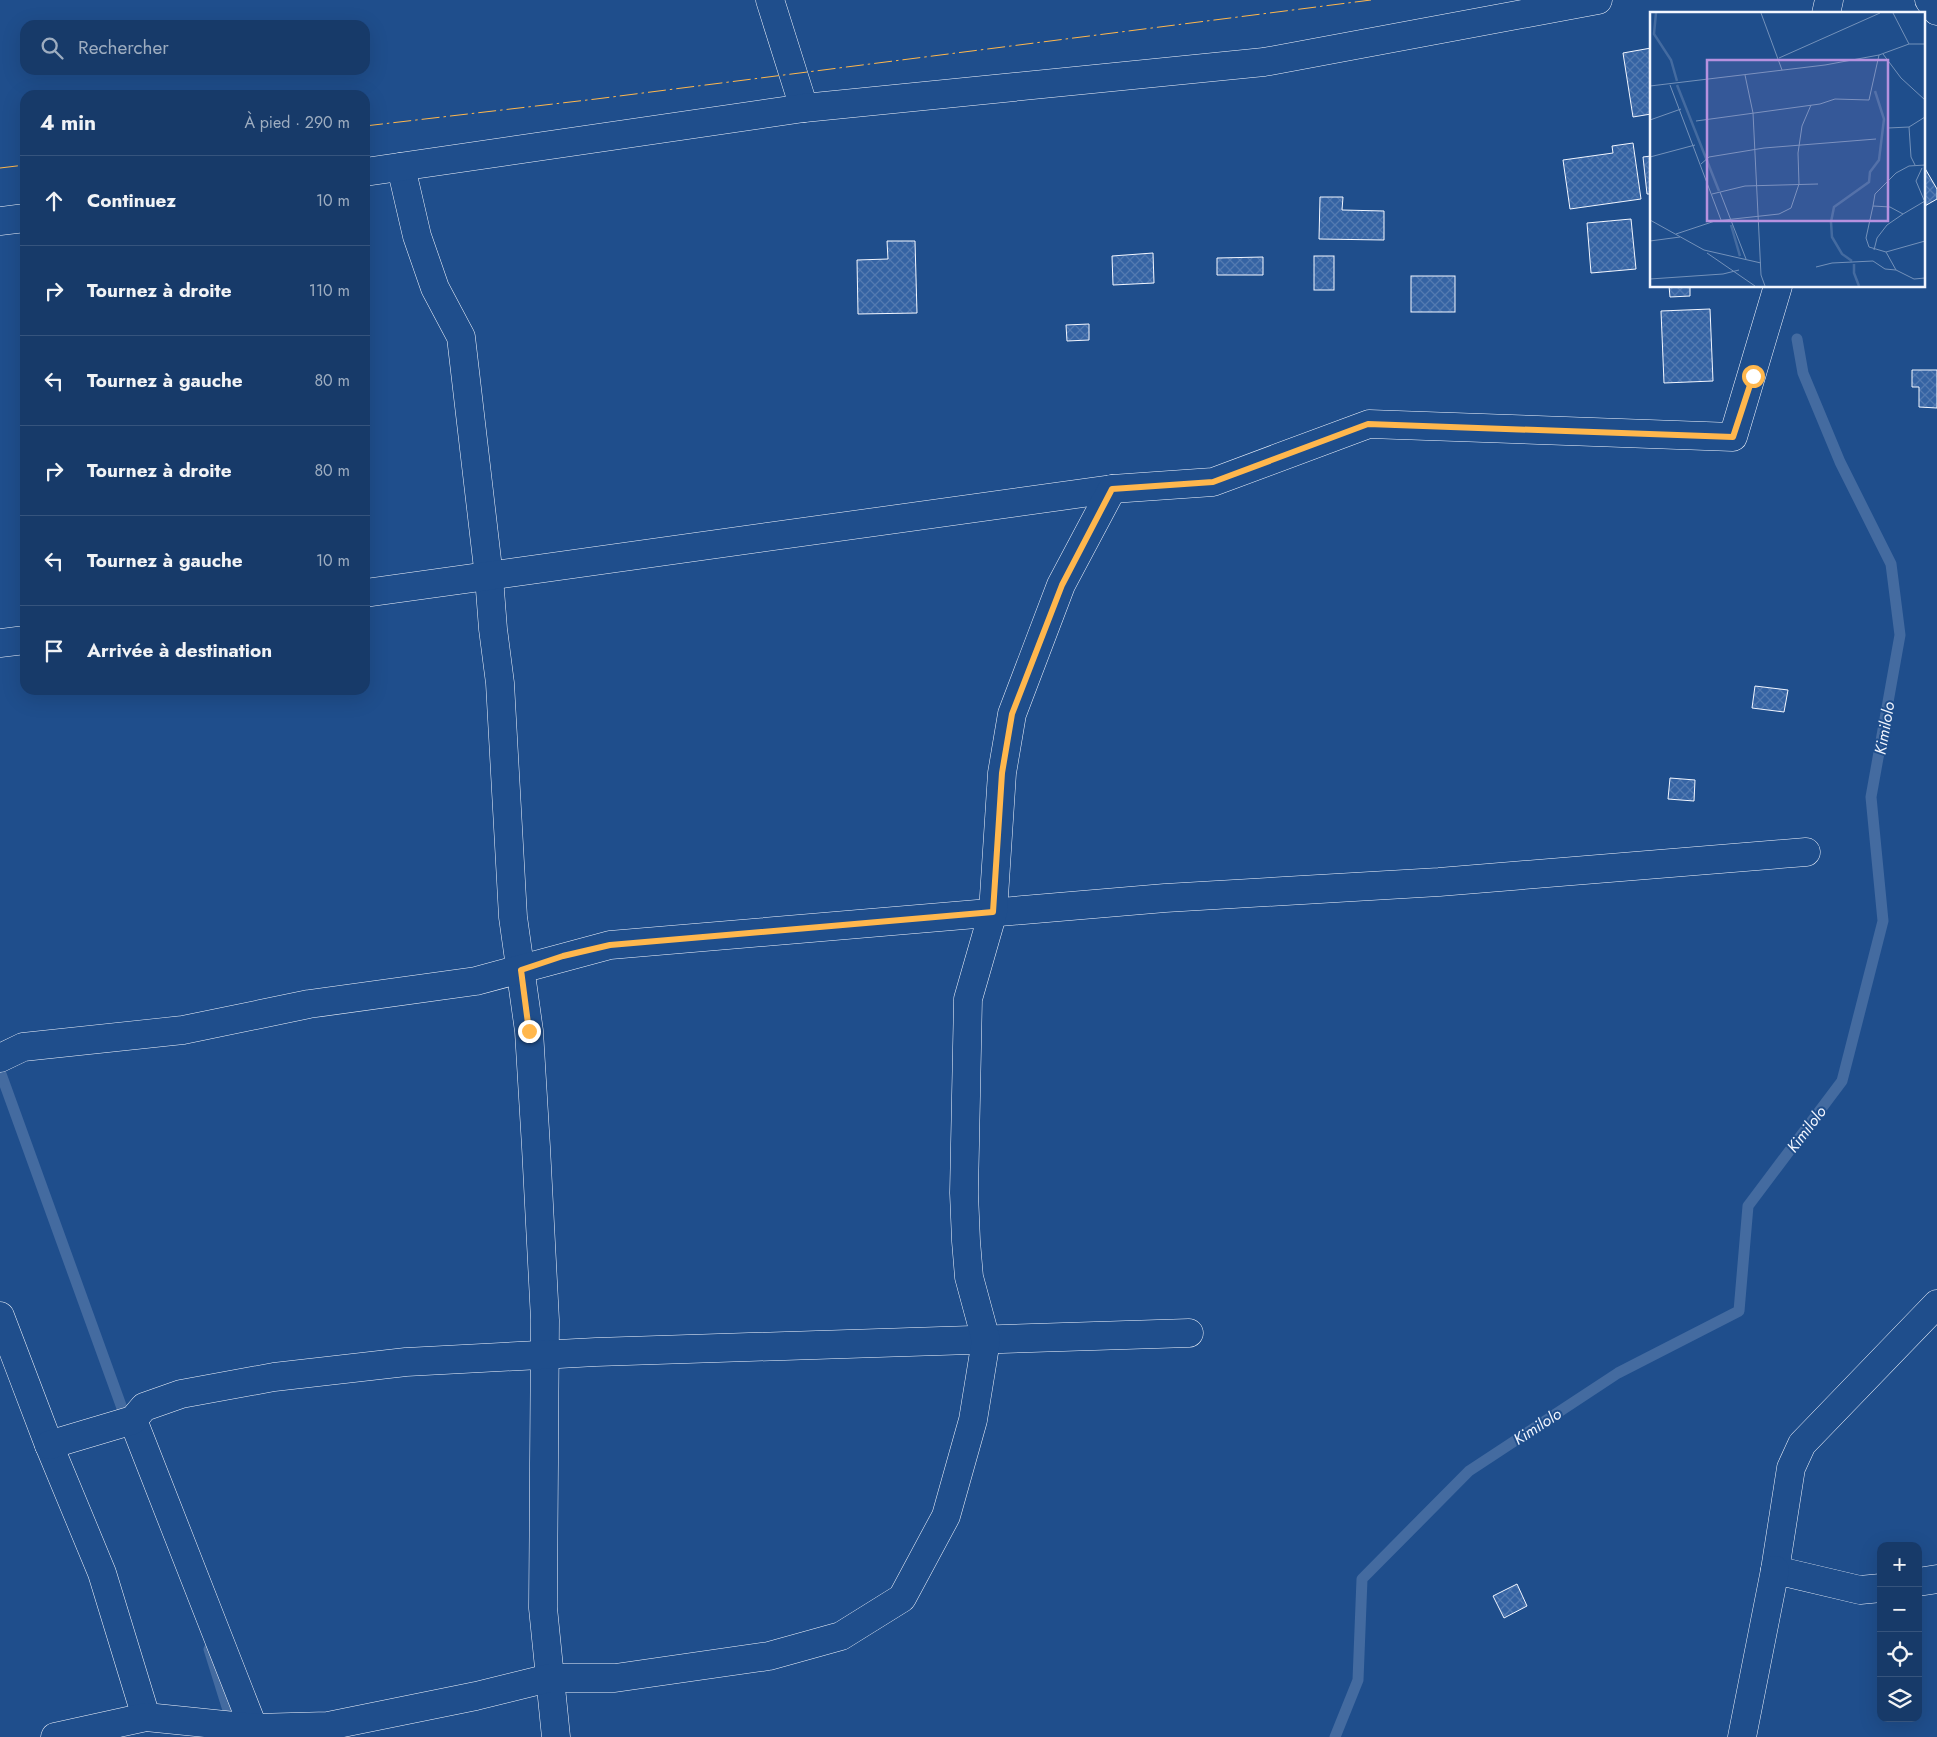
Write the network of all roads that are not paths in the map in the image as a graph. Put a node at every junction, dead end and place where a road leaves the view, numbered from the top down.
1 (770, 0) edge
2 (1598, 0) edge
3 (1929, 0) edge
4 (1937, 11) edge
5 (804, 108) junction
6 (401, 167) junction
7 (370, 171) edge
8 (20, 219) edge
9 (0, 221) edge
10 (1777, 288) edge
11 (1112, 489) junction
12 (489, 577) junction
13 (370, 592) edge
14 (20, 641) edge
15 (0, 643) edge
16 (1806, 852) dead end
17 (993, 912) junction
18 (521, 970) junction
19 (0, 1058) edge
20 (1937, 1304) edge
21 (0, 1316) edge
22 (1189, 1333) dead end
23 (986, 1340) junction
24 (545, 1354) junction
25 (133, 1420) junction
26 (49, 1445) junction
27 (1775, 1570) junction
28 (1937, 1579) edge
29 (1922, 1581) edge
30 (1877, 1588) edge
31 (548, 1678) junction
32 (146, 1717) junction
33 (255, 1732) edge
34 (55, 1737) edge
35 (556, 1737) edge
36 (1742, 1737) edge

1 - 5 street
2 - 5 street
3 - 4 street
5 - 6 street
6 - 7 street
6 - 12 street
8 - 9 street
10 - 11 street
11 - 12 street
11 - 17 street
12 - 13 street
12 - 18 street
14 - 15 street
16 - 17 street
17 - 18 street
17 - 23 street
18 - 19 street
18 - 24 street
20 - 27 street
21 - 26 street
22 - 23 street
23 - 24 street
23 - 31 street
24 - 25 street
24 - 31 street
25 - 26 street
25 - 33 street
26 - 32 street
27 - 30 street
27 - 36 street
28 - 29 street
31 - 33 street
31 - 35 street
32 - 33 street
32 - 34 street

